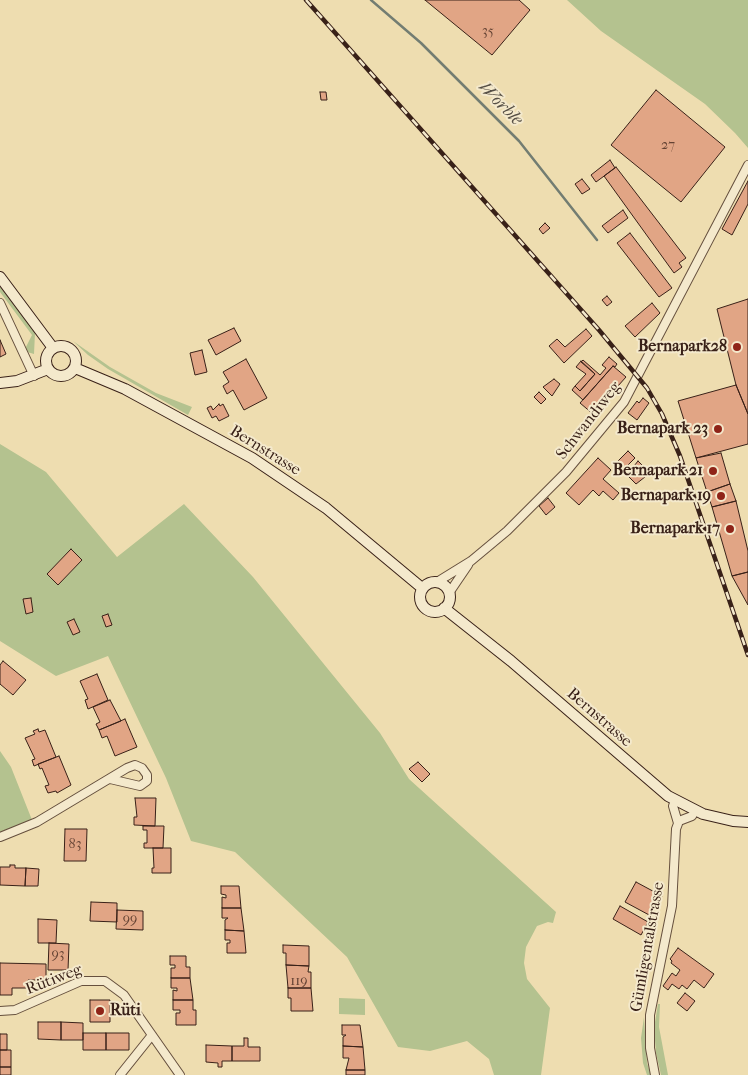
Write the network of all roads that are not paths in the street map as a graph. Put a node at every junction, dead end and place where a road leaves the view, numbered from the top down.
1 (748, 165) edge
2 (0, 277) edge
3 (0, 303) edge
4 (53, 348) junction
5 (75, 368) junction
6 (48, 369) junction
7 (34, 376) junction
8 (0, 383) edge
9 (471, 561) junction
10 (438, 582) junction
11 (422, 588) junction
12 (450, 593) junction
13 (444, 608) junction
14 (110, 779) dead end
15 (674, 800) junction
16 (695, 811) junction
17 (748, 822) edge
18 (678, 824) junction
19 (0, 837) edge
20 (0, 1012) edge
21 (152, 1035) junction
22 (120, 1075) edge
23 (180, 1075) edge
24 (655, 1075) edge

1 - 9 street, Schwandiweg
2 - 4 main road
3 - 7 street
4 - 5 main road
4 - 6 main road
5 - 6 main road
5 - 11 main road, Bernstrasse
6 - 7 main road
7 - 8 main road
9 - 10 street, Schwandiweg
9 - 12 street, Schwandiweg
10 - 11 main road
10 - 12 main road
11 - 13 main road, Bernstrasse
12 - 13 main road
13 - 15 main road, Bernstrasse
14 - 19 street
15 - 16 main road, Bernstrasse
15 - 18 street, Gümligentalstrasse
16 - 17 main road, Bernstrasse
16 - 18 street
18 - 24 street, Gümligentalstrasse
20 - 21 street, Rütiweg
21 - 22 street
21 - 23 street, Rütiweg

